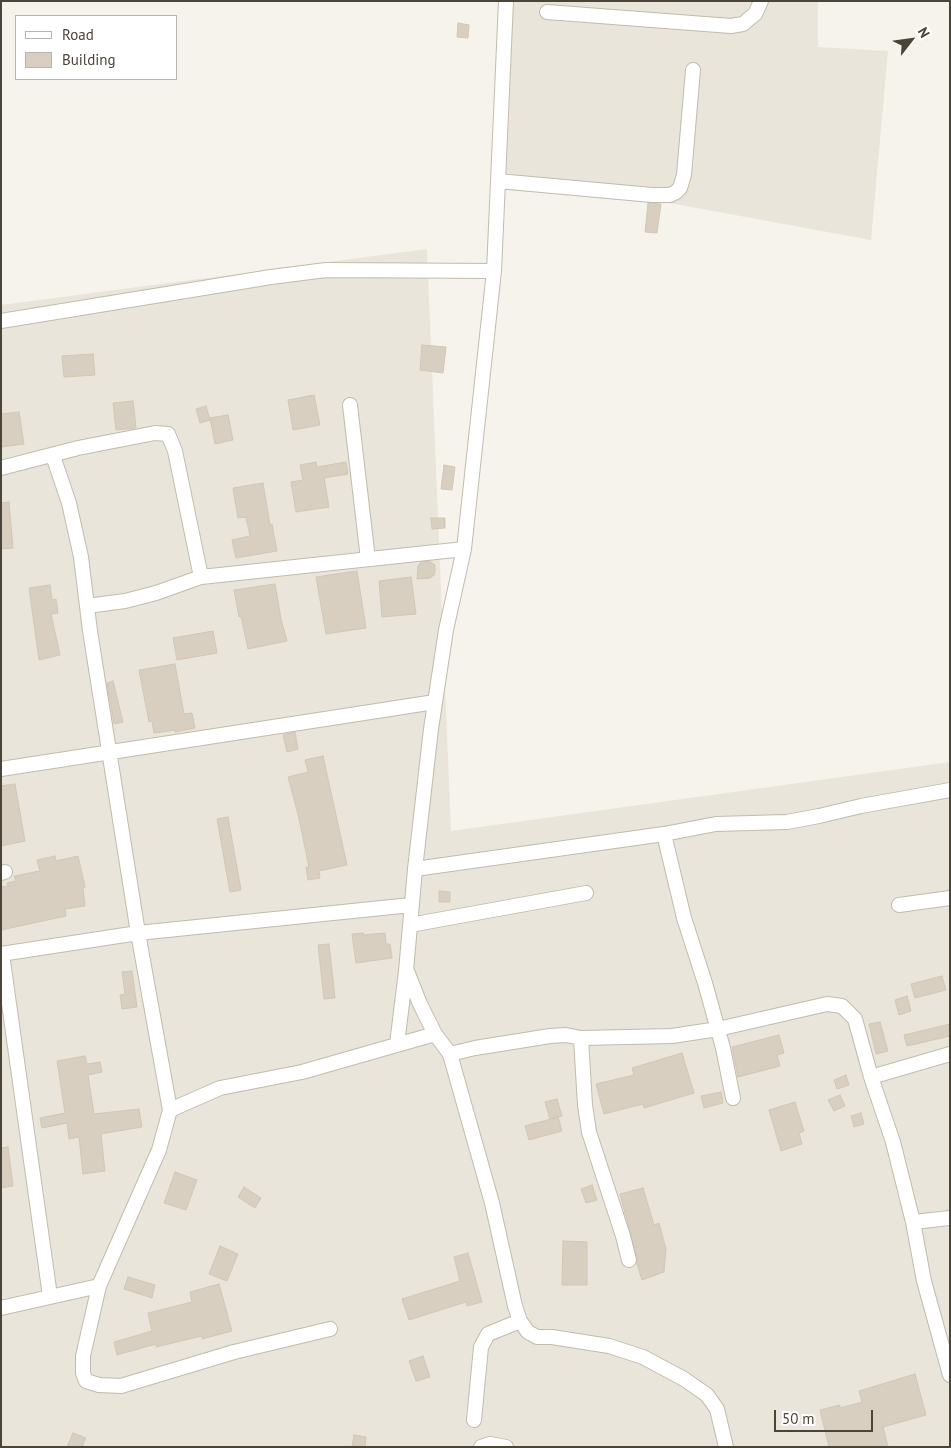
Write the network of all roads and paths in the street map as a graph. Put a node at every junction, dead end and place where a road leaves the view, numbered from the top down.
1 (506, 1) edge
2 (761, 1) edge
3 (547, 12) dead end
4 (693, 70) dead end
5 (498, 181) junction
6 (494, 271) junction
7 (1, 321) edge
8 (350, 405) dead end
9 (53, 456) junction
10 (1, 468) edge
11 (464, 549) junction
12 (368, 559) junction
13 (201, 576) junction
14 (87, 606) junction
15 (435, 702) junction
16 (110, 752) junction
17 (1, 769) edge
18 (950, 790) edge
19 (664, 834) junction
20 (415, 869) junction
21 (586, 893) dead end
22 (950, 898) edge
23 (411, 905) junction
24 (899, 905) dead end
25 (410, 925) junction
26 (138, 933) junction
27 (2, 954) edge
28 (406, 970) junction
29 (718, 1029) junction
30 (435, 1034) junction
31 (581, 1038) junction
32 (397, 1044) junction
33 (450, 1054) junction
34 (950, 1054) edge
35 (871, 1077) junction
36 (733, 1098) dead end
37 (170, 1110) junction
38 (950, 1218) edge
39 (913, 1222) junction
40 (629, 1260) dead end
41 (98, 1286) junction
42 (50, 1296) junction
43 (1, 1308) edge
44 (520, 1320) junction
45 (330, 1329) dead end
46 (950, 1375) edge
47 (474, 1420) dead end
48 (480, 1447) edge
49 (506, 1447) edge
50 (726, 1447) edge

1 - 5 street
2 - 3 street
4 - 5 street
5 - 6 street
6 - 7 street
6 - 11 street
8 - 12 street
9 - 10 street
9 - 13 street
9 - 14 street
11 - 12 street
11 - 15 street
12 - 13 street
13 - 14 street
14 - 16 street
15 - 16 street
15 - 20 street
16 - 17 street
16 - 26 street
18 - 19 street
19 - 20 street
19 - 29 street
20 - 23 street
21 - 25 street
22 - 24 street
23 - 25 street
23 - 26 street
25 - 28 street
26 - 27 street
26 - 37 street
27 - 42 street
28 - 30 street
28 - 32 street
29 - 31 street
29 - 35 street
29 - 36 street
30 - 32 street
30 - 33 street
31 - 33 street
31 - 40 street
32 - 37 street
33 - 44 street
34 - 35 street
35 - 39 street
37 - 41 street
38 - 39 street
39 - 46 street
41 - 42 street
41 - 45 street
42 - 43 street
44 - 47 street
44 - 50 street
48 - 49 street

